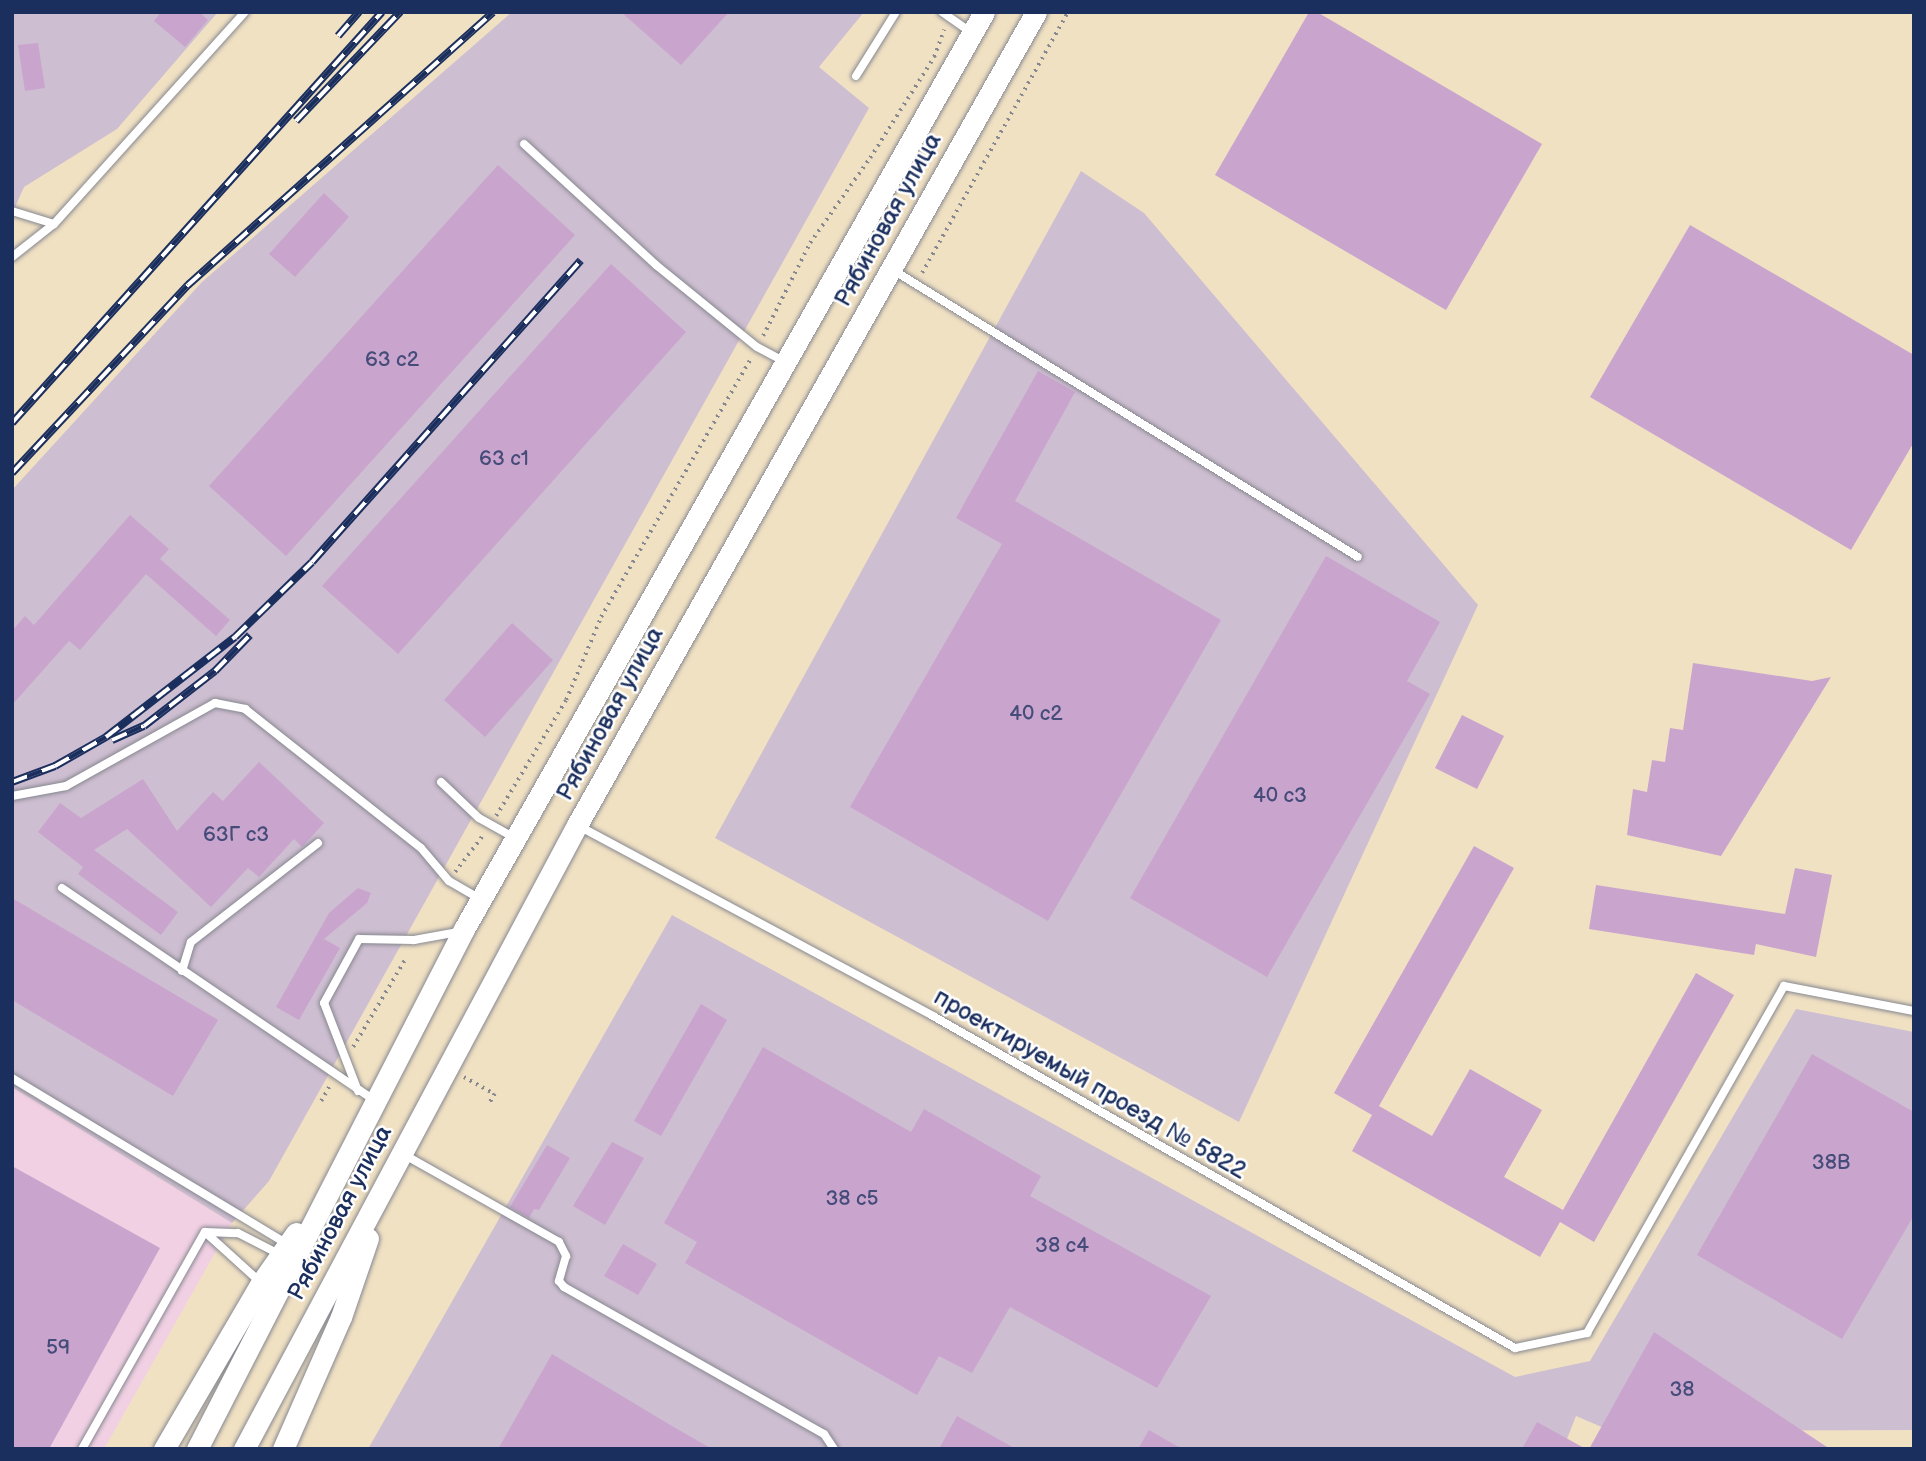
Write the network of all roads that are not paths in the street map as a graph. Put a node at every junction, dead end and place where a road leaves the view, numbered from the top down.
1 (245, 12) edge
2 (896, 12) edge
3 (984, 12) edge
4 (1035, 12) edge
5 (946, 15) edge
6 (972, 33) junction
7 (856, 76) dead end
8 (524, 144) dead end
9 (12, 211) edge
10 (54, 224) junction
11 (12, 257) edge
12 (891, 268) junction
13 (785, 362) junction
14 (1358, 556) dead end
15 (441, 782) dead end
16 (12, 796) edge
17 (577, 825) junction
18 (515, 838) junction
19 (318, 843) dead end
20 (62, 888) dead end
21 (480, 899) junction
22 (464, 929) junction
23 (183, 971) junction
24 (1914, 1011) edge
25 (12, 1078) edge
26 (366, 1096) junction
27 (401, 1153) junction
28 (388, 1176) junction
29 (335, 1181) junction
30 (205, 1232) junction
31 (285, 1249) junction
32 (261, 1283) junction
33 (82, 1449) edge
34 (164, 1449) edge
35 (197, 1449) edge
36 (244, 1449) edge
37 (283, 1449) edge
38 (834, 1449) edge

1 - 10 lane
2 - 7 lane
3 - 6 main road, Рябиновая улица
4 - 12 main road, Рябиновая улица
5 - 6 lane
6 - 13 main road, Рябиновая улица
8 - 13 lane
9 - 10 lane
10 - 11 lane
12 - 14 lane
12 - 17 main road, Рябиновая улица
13 - 18 main road, Рябиновая улица
15 - 18 lane
16 - 21 lane
17 - 24 lane, проектируемый проезд № 5822
17 - 27 main road, Рябиновая улица
18 - 21 main road, Рябиновая улица
19 - 23 lane
20 - 23 lane
21 - 22 main road, Рябиновая улица
22 - 26 main road, Рябиновая улица
22 - 26 lane
23 - 26 lane
25 - 31 lane
26 - 29 main road, Рябиновая улица
27 - 28 main road, Рябиновая улица
27 - 38 lane
28 - 36 main road, Рябиновая улица
28 - 37 main road
29 - 31 main road
29 - 35 main road, Рябиновая улица
30 - 31 lane
30 - 32 lane
30 - 33 lane
31 - 32 main road
32 - 34 main road

